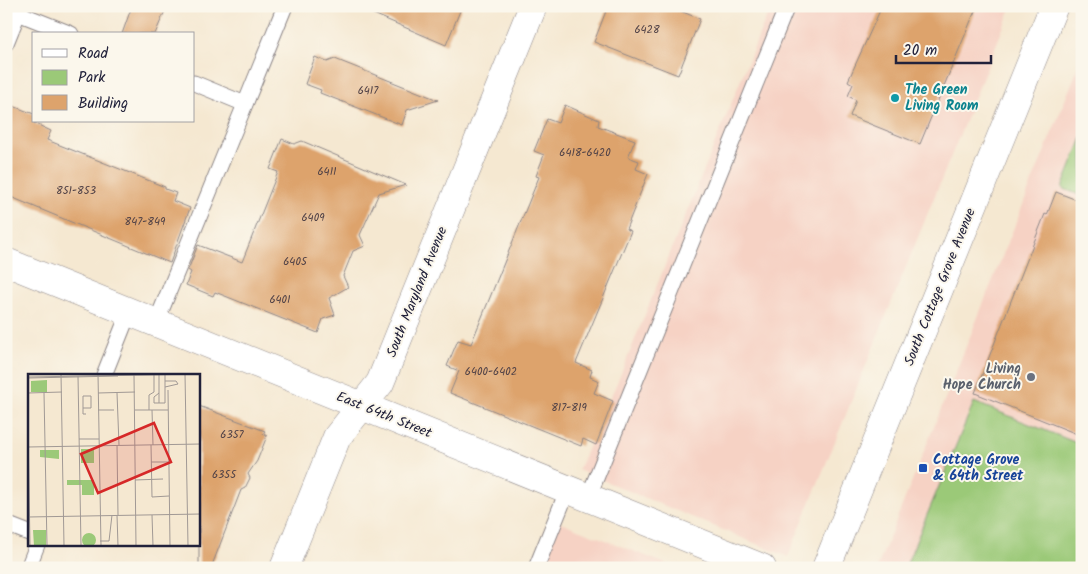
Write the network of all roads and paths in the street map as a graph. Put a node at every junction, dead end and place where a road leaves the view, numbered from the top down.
1 (285, 6) edge
2 (533, 6) edge
3 (787, 6) edge
4 (1054, 6) edge
5 (20, 9) edge
6 (67, 32) edge
7 (6, 43) edge
8 (195, 84) edge
9 (245, 104) junction
10 (6, 262) edge
11 (129, 312) junction
12 (156, 323) junction
13 (104, 374) edge
14 (360, 406) junction
15 (578, 493) junction
16 (6, 524) edge
17 (28, 533) edge
18 (37, 546) edge
19 (28, 568) edge
20 (284, 568) edge
21 (536, 568) edge
22 (762, 568) edge
23 (826, 568) edge

1 - 9 lane
2 - 14 street, South Maryland Avenue
3 - 15 lane
4 - 23 street, South Cottage Grove Avenue
5 - 6 lane
5 - 7 lane
8 - 9 lane
9 - 12 lane
10 - 11 street, East 64th Street
11 - 12 street, East 64th Street
11 - 13 lane
12 - 14 street, East 64th Street
14 - 15 street, East 64th Street
14 - 20 street, South Maryland Avenue
15 - 21 lane
15 - 22 street, East 64th Street
16 - 17 lane
18 - 19 lane

